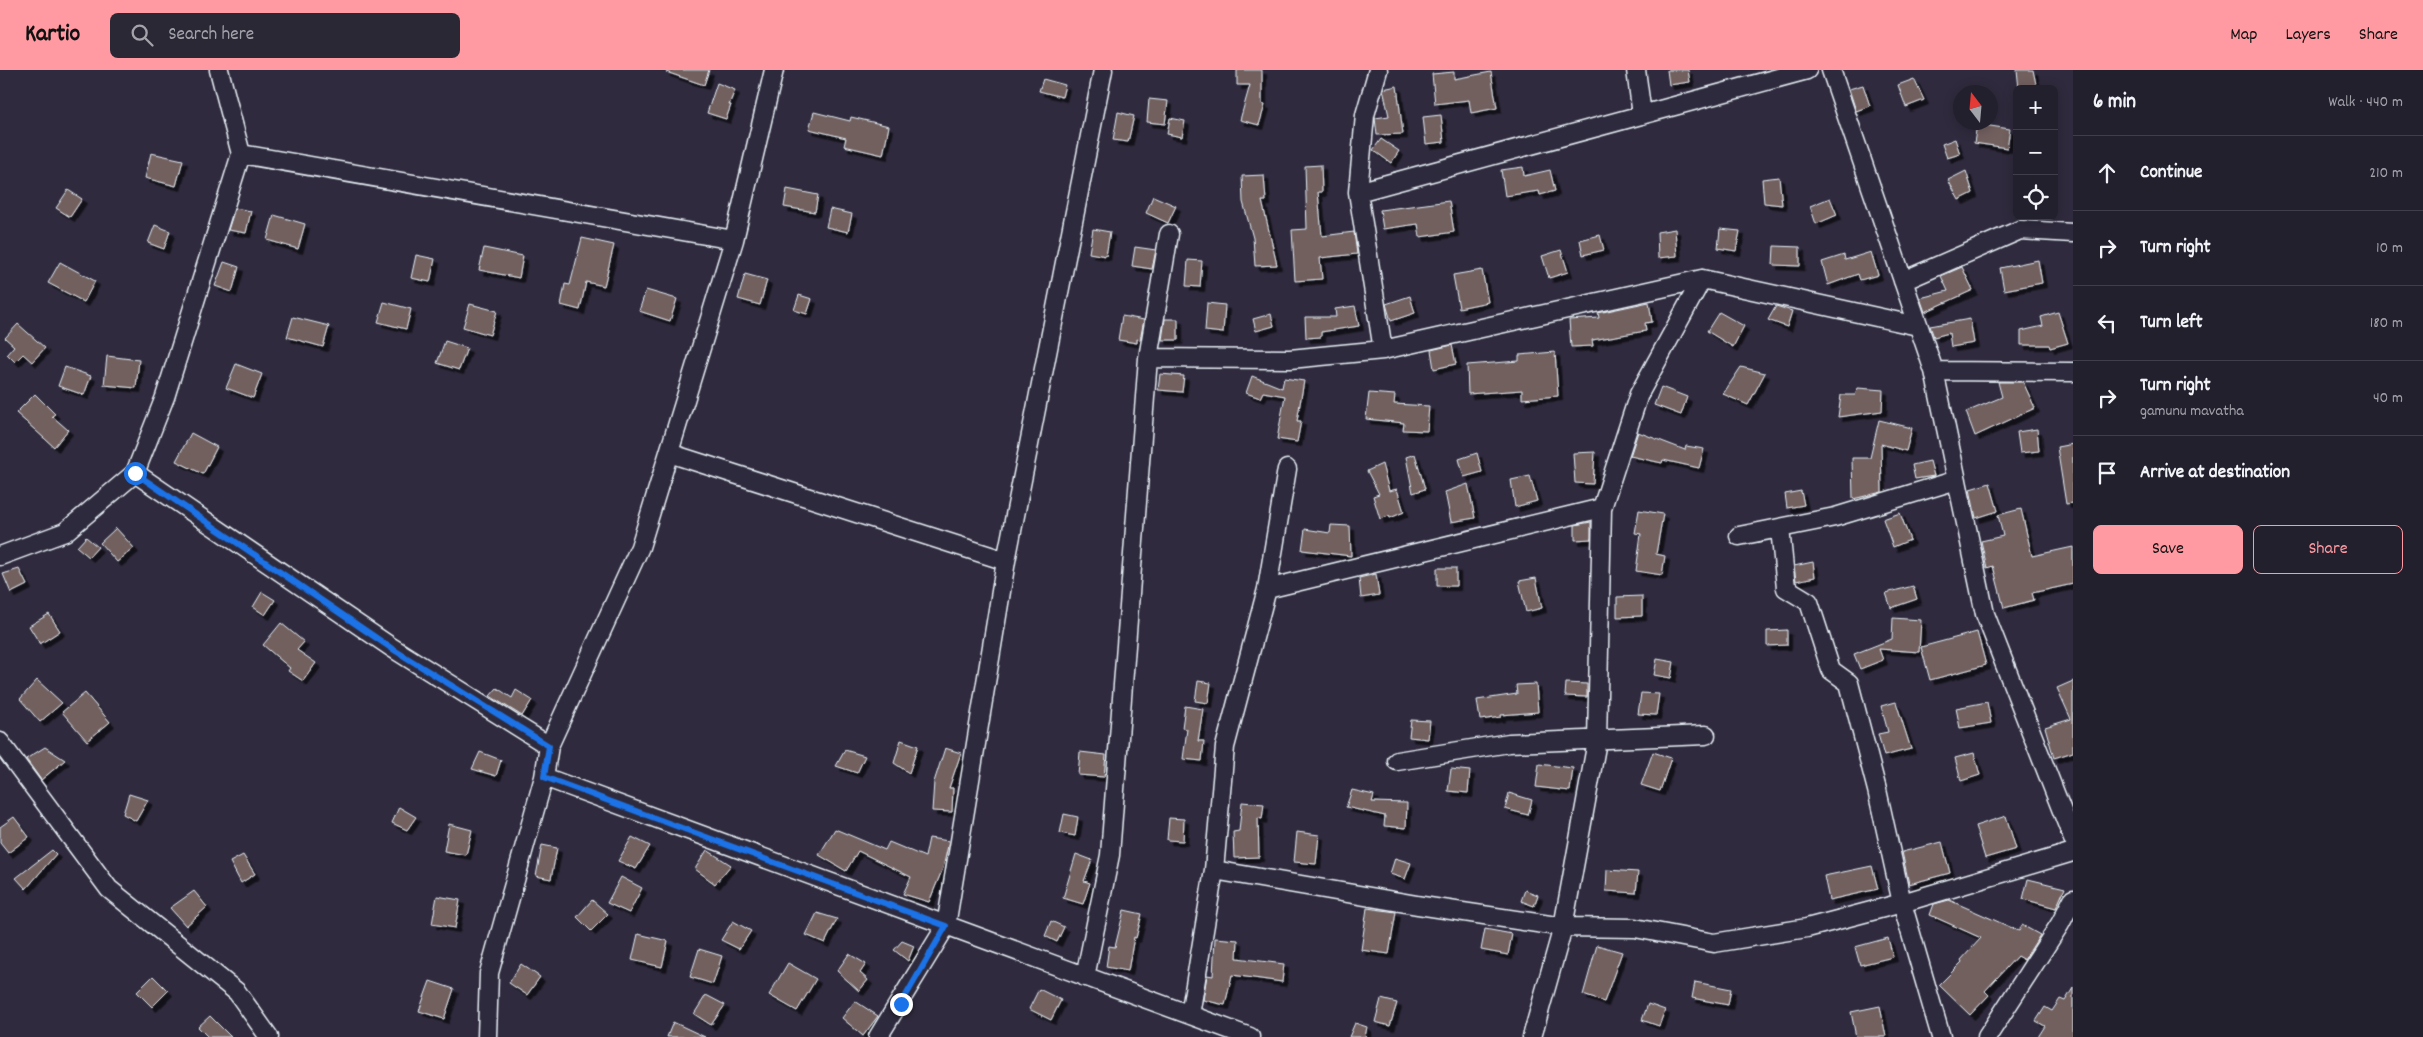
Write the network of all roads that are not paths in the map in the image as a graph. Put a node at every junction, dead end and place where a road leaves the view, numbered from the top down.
1 (219, 70) edge
2 (774, 70) edge
3 (1102, 70) edge
4 (1378, 70) edge
5 (1636, 70) edge
6 (1807, 70) edge
7 (1831, 70) edge
8 (1642, 115) junction
9 (241, 154) junction
10 (1358, 192) junction
11 (2073, 233) edge
12 (1169, 234) dead end
13 (734, 240) junction
14 (1702, 279) junction
15 (1903, 281) junction
16 (1918, 326) junction
17 (1383, 350) junction
18 (1148, 358) junction
19 (1934, 371) junction
20 (2073, 372) edge
21 (668, 453) junction
22 (1287, 469) dead end
23 (135, 473) junction
24 (1957, 480) junction
25 (1602, 508) junction
26 (1780, 528) junction
27 (1739, 536) dead end
28 (0, 556) edge
29 (1006, 561) junction
30 (1267, 589) junction
31 (1706, 735) dead end
32 (1597, 741) junction
33 (0, 742) edge
34 (549, 746) junction
35 (1397, 761) dead end
36 (544, 777) junction
37 (2073, 839) edge
38 (2073, 852) edge
39 (1214, 870) junction
40 (2073, 899) edge
41 (1902, 903) junction
42 (946, 926) junction
43 (1563, 926) junction
44 (2067, 927) edge
45 (1085, 977) junction
46 (1190, 1015) junction
47 (1223, 1032) edge
48 (269, 1037) edge
49 (487, 1037) edge
50 (878, 1037) edge
51 (1250, 1037) edge
52 (1532, 1037) edge
53 (1941, 1037) edge
54 (1987, 1037) edge

1 - 9 street
2 - 13 street
3 - 29 street
4 - 10 street
5 - 8 street
6 - 8 street
7 - 15 street
8 - 10 street
9 - 13 street
9 - 23 street
10 - 17 street
11 - 15 street
12 - 18 street
13 - 21 street
14 - 16 street
14 - 17 street
14 - 25 street
15 - 16 street
16 - 19 street
17 - 18 street
18 - 45 street
19 - 20 street
19 - 24 street
21 - 29 street
21 - 34 street
22 - 30 street
23 - 28 street
23 - 34 street
24 - 26 street
24 - 37 street
25 - 30 street
25 - 32 street
26 - 27 street
26 - 41 street
29 - 42 street
30 - 39 street
31 - 32 street
32 - 35 street
32 - 43 street
33 - 48 street
34 - 36 street
36 - 42 street
36 - 49 street
38 - 41 street
39 - 43 street
39 - 46 street
40 - 44 street
41 - 43 street
41 - 53 street
42 - 45 street
42 - 50 street
43 - 52 street
44 - 54 street
45 - 46 street
46 - 47 street
47 - 51 street

